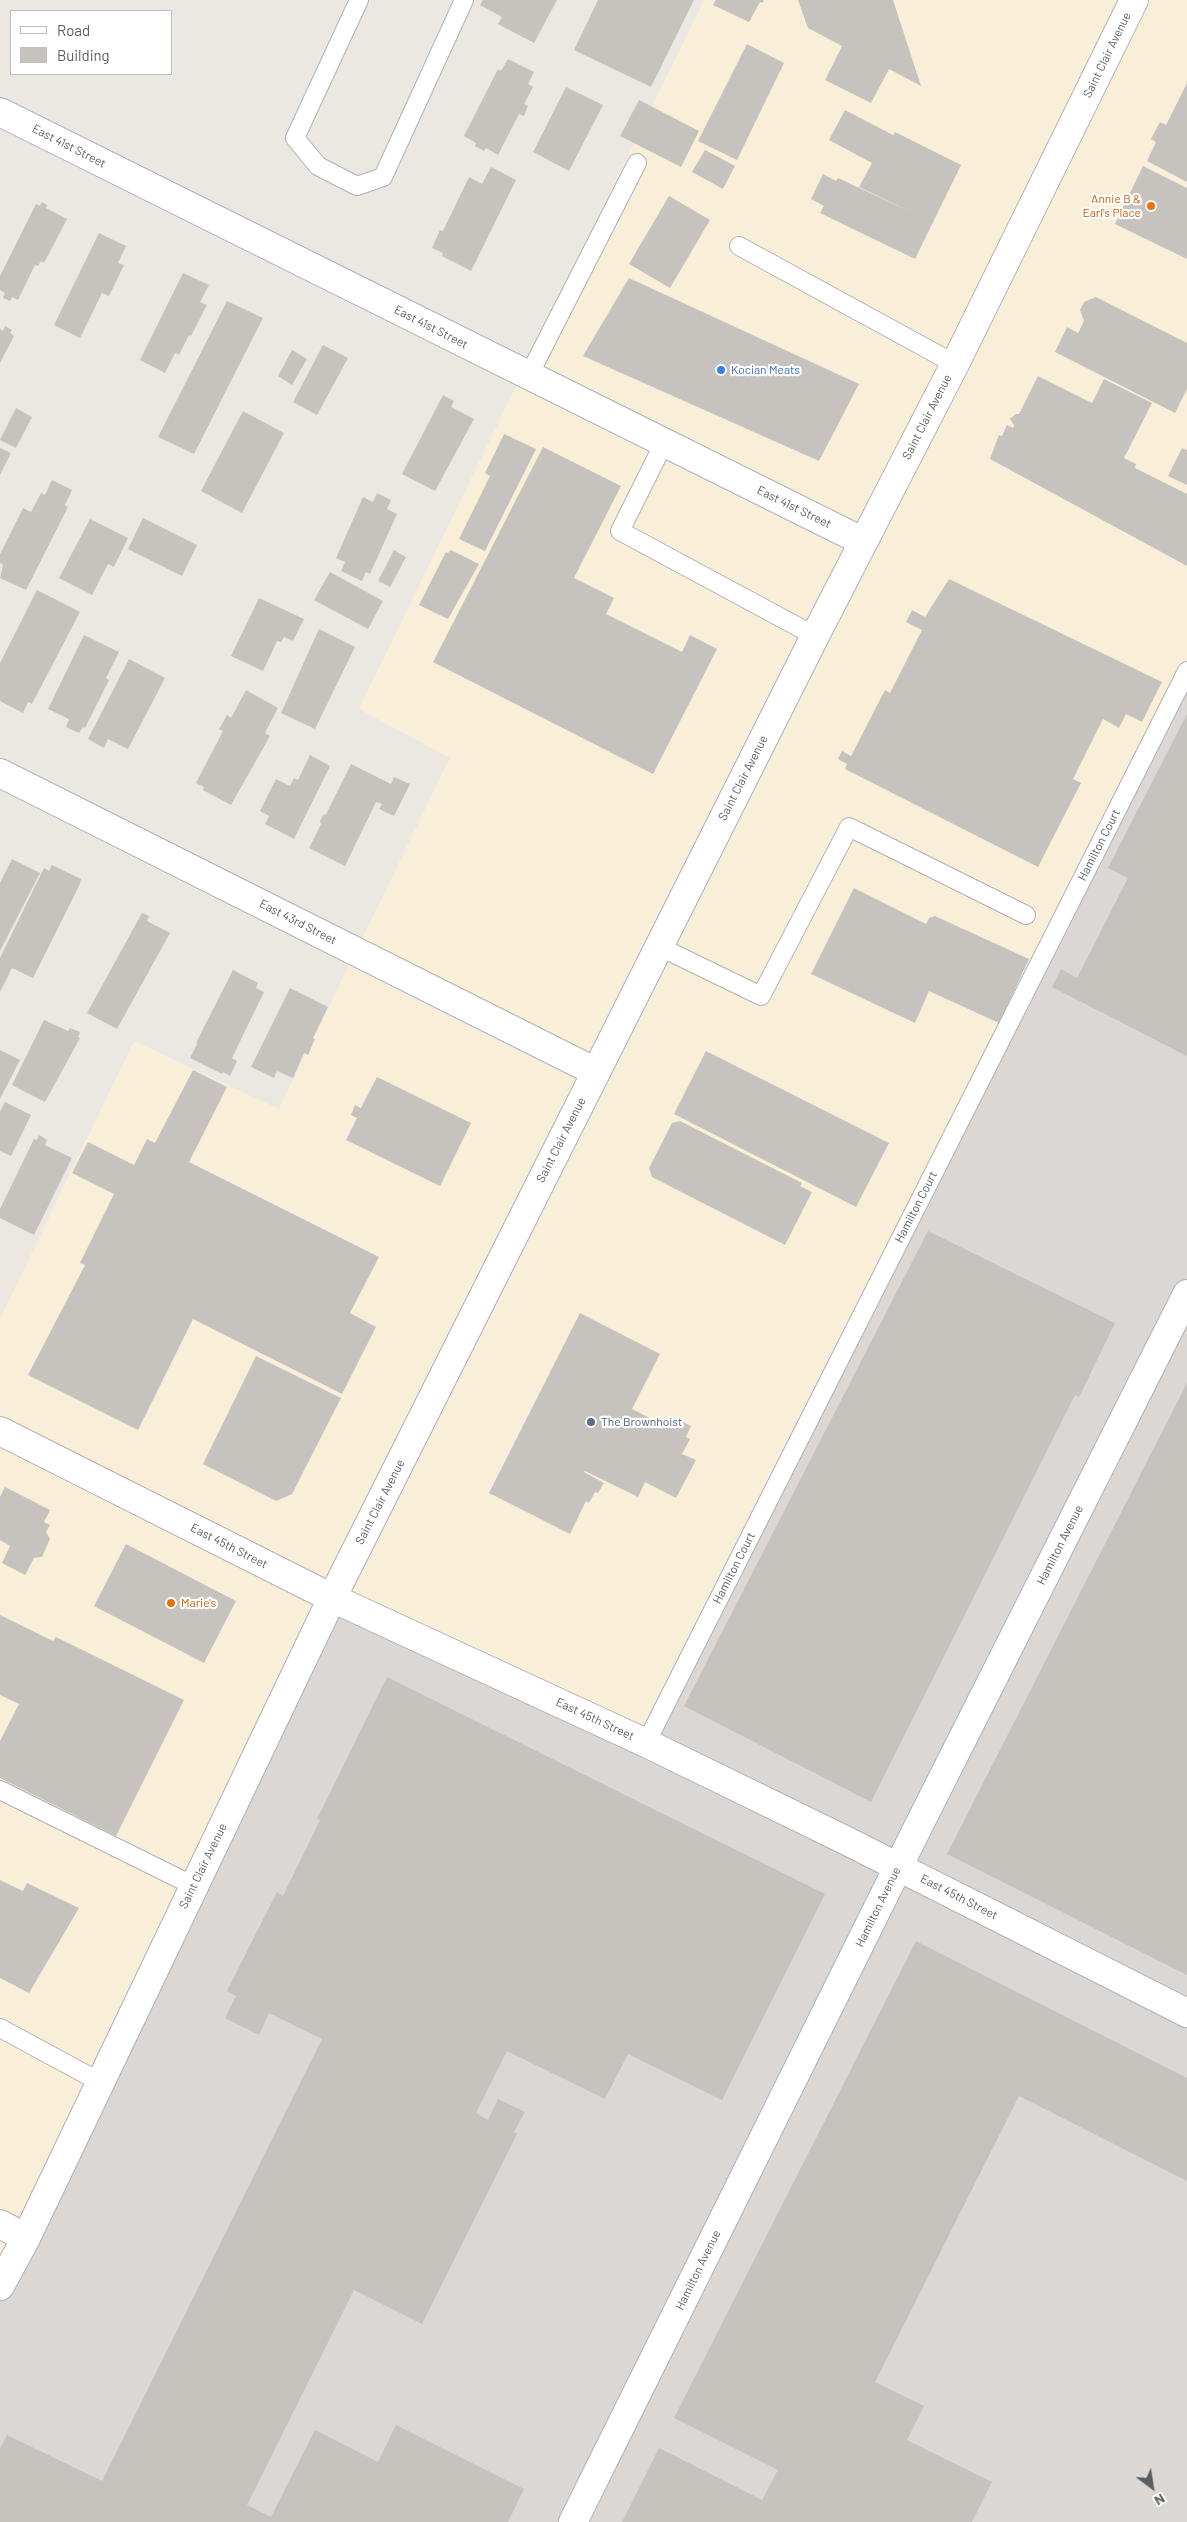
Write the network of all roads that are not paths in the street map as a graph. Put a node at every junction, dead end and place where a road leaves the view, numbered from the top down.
1 (358, 0) edge
2 (464, 0) edge
3 (1134, 0) edge
4 (0, 112) edge
5 (637, 163) dead end
6 (739, 246) dead end
7 (955, 364) junction
8 (529, 375) junction
9 (664, 443) junction
10 (862, 541) junction
11 (815, 636) junction
12 (1187, 671) edge
13 (0, 773) edge
14 (1026, 915) dead end
15 (658, 946) junction
16 (596, 1072) junction
17 (1187, 1294) edge
18 (0, 1431) edge
19 (332, 1598) junction
20 (646, 1743) junction
21 (0, 1790) edge
22 (898, 1866) junction
23 (194, 1886) junction
24 (1187, 2013) edge
25 (0, 2028) edge
26 (100, 2082) junction
27 (0, 2224) edge
28 (26, 2238) junction
29 (0, 2286) edge
30 (573, 2522) edge

1 - 2 lane
3 - 7 street, Saint Clair Avenue
4 - 8 street, East 41st Street
5 - 8 lane
6 - 7 lane
7 - 10 street, Saint Clair Avenue
8 - 9 street, East 41st Street
9 - 10 street, East 41st Street
9 - 11 lane
10 - 11 street, Saint Clair Avenue
11 - 15 street, Saint Clair Avenue
12 - 20 lane, Hamilton Court
13 - 16 street, East 43rd Street
14 - 15 lane
15 - 16 street, Saint Clair Avenue
16 - 19 street, Saint Clair Avenue
17 - 22 street, Hamilton Avenue
18 - 19 street, East 45th Street
19 - 20 street, East 45th Street
19 - 23 street, Saint Clair Avenue
20 - 22 street, East 45th Street
21 - 23 lane
22 - 24 street, East 45th Street
22 - 30 street, Hamilton Avenue
23 - 26 street, Saint Clair Avenue
25 - 26 lane
26 - 28 street, Saint Clair Avenue
27 - 28 street
28 - 29 street, Saint Clair Avenue

